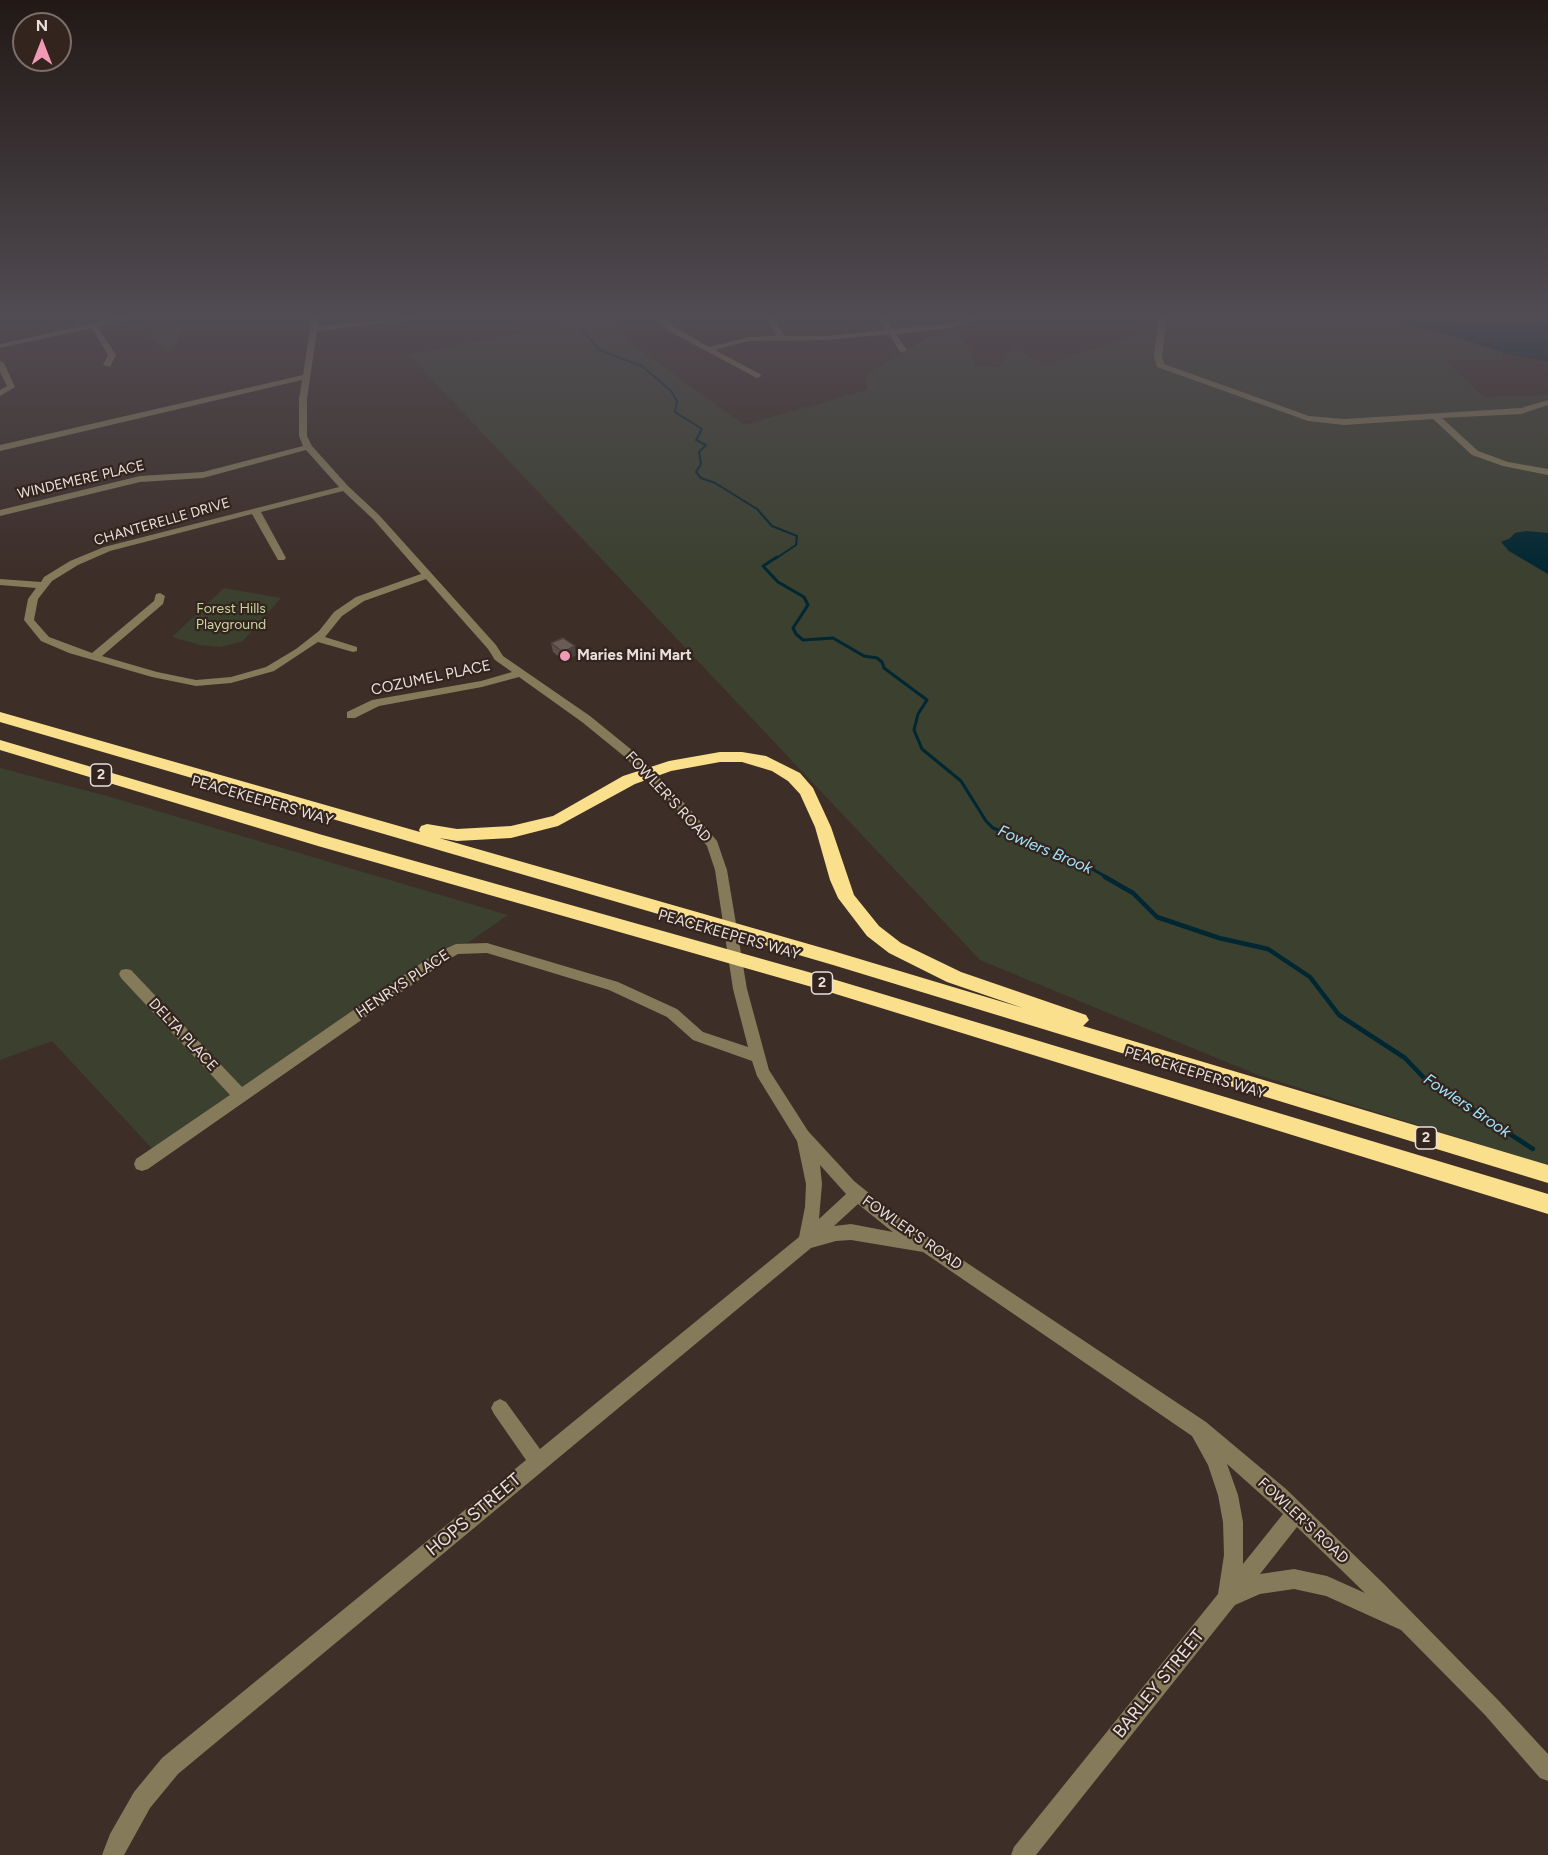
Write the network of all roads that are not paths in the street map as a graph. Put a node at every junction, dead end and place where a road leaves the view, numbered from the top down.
1 (197, 402) edge
2 (304, 402) edge
3 (1262, 402) edge
4 (1548, 402) edge
5 (1435, 416) junction
6 (308, 447) junction
7 (0, 448) edge
8 (1548, 472) edge
9 (345, 488) junction
10 (255, 510) junction
11 (0, 513) edge
12 (281, 558) dead end
13 (427, 574) junction
14 (0, 582) edge
15 (43, 585) junction
16 (160, 596) dead end
17 (317, 638) junction
18 (353, 649) dead end
19 (94, 657) junction
20 (519, 674) junction
21 (351, 715) dead end
22 (0, 717) edge
23 (0, 745) edge
24 (0, 758) edge
25 (649, 772) junction
26 (224, 781) junction
27 (202, 806) junction
28 (126, 974) dead end
29 (758, 1057) junction
30 (1194, 1067) junction
31 (240, 1096) junction
32 (803, 1136) junction
33 (142, 1164) dead end
34 (1548, 1174) edge
35 (858, 1194) junction
36 (1543, 1203) edge
37 (806, 1241) junction
38 (930, 1246) junction
39 (500, 1408) dead end
40 (1199, 1429) junction
41 (538, 1462) junction
42 (1296, 1513) junction
43 (1228, 1597) junction
44 (1411, 1626) junction
45 (1548, 1770) edge
46 (113, 1855) edge
47 (1022, 1855) edge

1 - 7 street
2 - 6 street
3 - 5 street
4 - 5 street
5 - 8 street
6 - 9 street, FOWLER'S ROAD
6 - 11 street, WINDEMERE PLACE
9 - 10 street, CHANTERELLE DRIVE
9 - 13 street, FOWLER'S ROAD
10 - 12 street
10 - 15 street, CHANTERELLE DRIVE
13 - 17 street, CHANTERELLE DRIVE
13 - 20 street, FOWLER'S ROAD
14 - 15 street
15 - 19 street, CHANTERELLE DRIVE
16 - 19 street
17 - 18 street
17 - 19 street, CHANTERELLE DRIVE
20 - 21 street, COZUMEL PLACE
20 - 25 street, FOWLER'S ROAD
22 - 26 highway, PEACEKEEPERS WAY / 2
23 - 27 highway, PEACEKEEPERS WAY / 2
24 - 27 highway
25 - 26 highway
25 - 29 street, FOWLER'S ROAD
25 - 30 highway
26 - 30 highway, PEACEKEEPERS WAY / 2
27 - 36 highway, PEACEKEEPERS WAY / 2
28 - 31 street, DELTA PLACE
29 - 31 street, HENRYS PLACE
29 - 32 street, FOWLER'S ROAD
30 - 34 highway, PEACEKEEPERS WAY / 2
31 - 33 street, HENRYS PLACE
32 - 35 street, FOWLER'S ROAD
32 - 37 street
35 - 37 street, HOPS STREET
35 - 38 street, FOWLER'S ROAD
37 - 38 street
37 - 41 street, HOPS STREET
38 - 40 street, FOWLER'S ROAD
39 - 41 street
40 - 42 street, FOWLER'S ROAD
40 - 43 street
41 - 46 street, HOPS STREET
42 - 43 street, BARLEY STREET
42 - 44 street, FOWLER'S ROAD
43 - 44 street
43 - 47 street, BARLEY STREET
44 - 45 street, FOWLER'S ROAD

